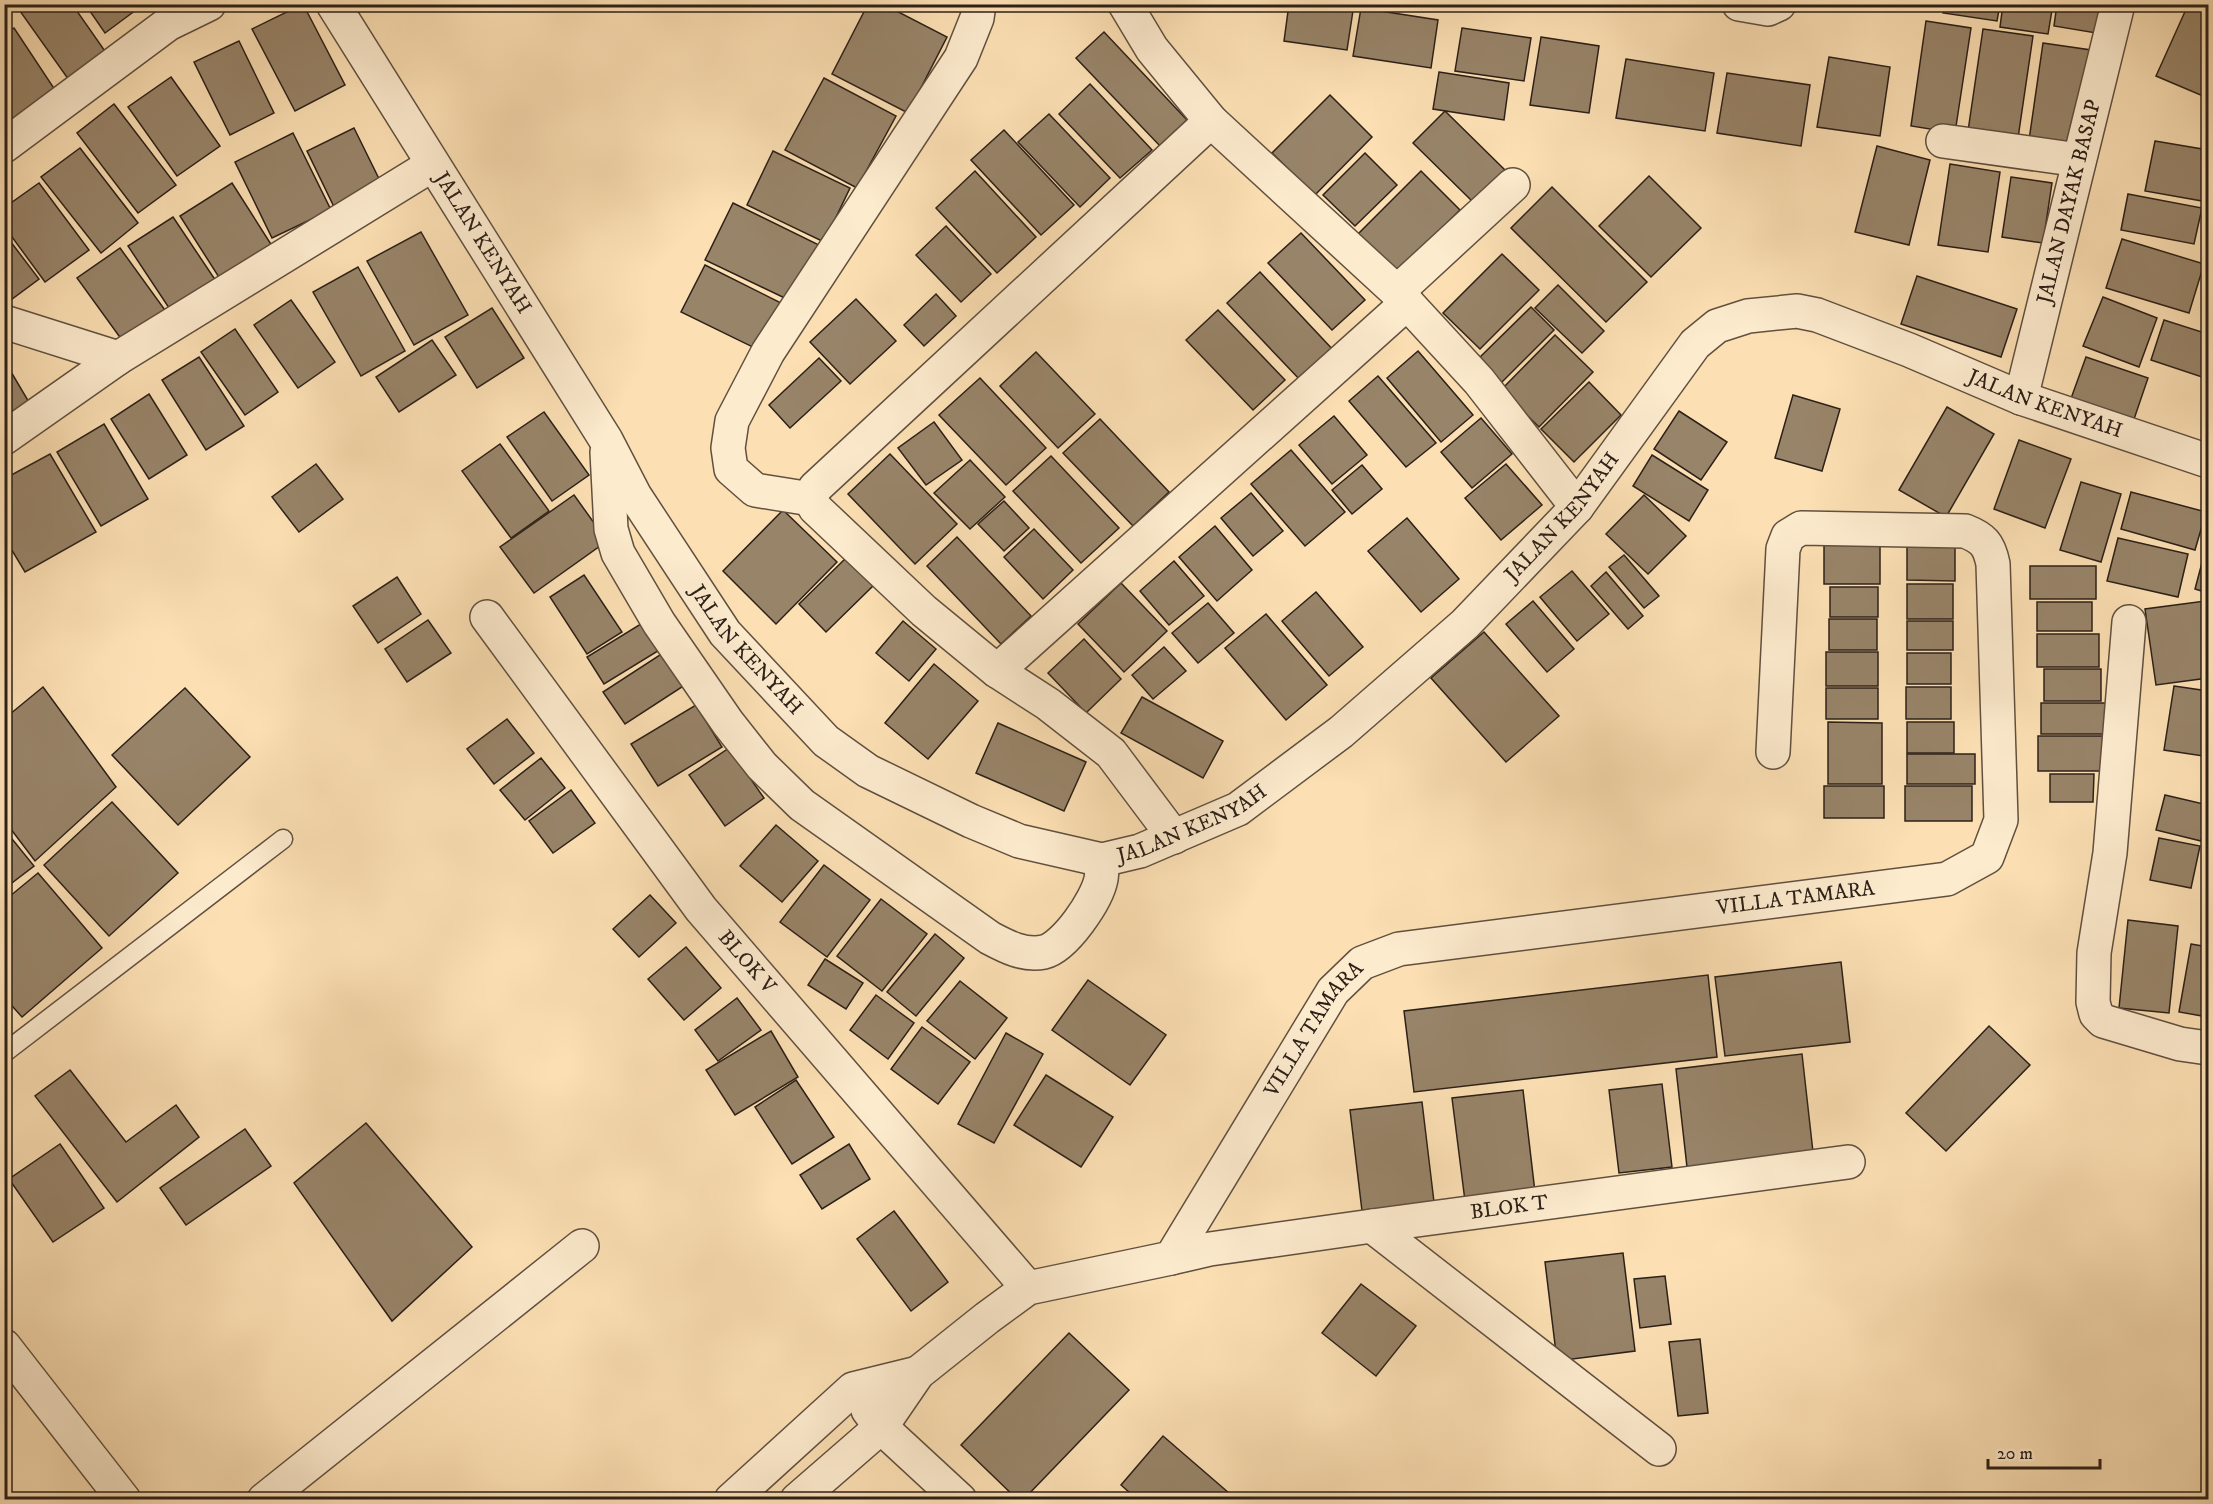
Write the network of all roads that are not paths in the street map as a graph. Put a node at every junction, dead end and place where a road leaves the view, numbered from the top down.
1 (209, 4) edge
2 (333, 4) edge
3 (979, 4) edge
4 (1125, 4) edge
5 (1739, 4) edge
6 (1779, 4) edge
7 (2118, 4) edge
8 (1212, 121) junction
9 (1943, 141) dead end
10 (4, 146) edge
11 (2079, 160) junction
12 (432, 165) junction
13 (1513, 185) dead end
14 (1402, 298) junction
15 (4, 322) edge
16 (118, 358) junction
17 (2021, 398) junction
18 (4, 438) edge
19 (606, 440) junction
20 (2208, 461) edge
21 (811, 499) junction
22 (1577, 507) junction
23 (487, 617) dead end
24 (2129, 622) dead end
25 (997, 671) junction
26 (1773, 752) dead end
27 (1174, 837) junction
28 (283, 839) dead end
29 (1102, 860) junction
30 (2208, 1048) edge
31 (4, 1053) edge
32 (1848, 1162) dead end
33 (1372, 1226) junction
34 (582, 1246) dead end
35 (1171, 1258) junction
36 (1028, 1288) junction
37 (4, 1346) edge
38 (918, 1373) junction
39 (852, 1389) junction
40 (881, 1427) junction
41 (1659, 1449) dead end
42 (124, 1500) edge
43 (264, 1500) edge
44 (731, 1500) edge
45 (797, 1500) edge
46 (960, 1500) edge

1 - 10 street
2 - 12 street, JALAN KENYAH
3 - 21 street
4 - 8 street
5 - 6 street
7 - 11 street, JALAN DAYAK BASAP
8 - 14 street
8 - 21 street
9 - 11 street
11 - 17 street, JALAN DAYAK BASAP
12 - 16 street
12 - 19 street, JALAN KENYAH
13 - 14 street
14 - 22 street
14 - 25 street
15 - 16 street
16 - 18 street
17 - 20 street, JALAN KENYAH
17 - 22 street, JALAN KENYAH
19 - 29 street, JALAN KENYAH
19 - 29 street
21 - 25 street
22 - 27 street, JALAN KENYAH
23 - 36 street, BLOK V
24 - 30 street
25 - 27 street
26 - 35 street, VILLA TAMARA
27 - 29 street, JALAN KENYAH
28 - 31 lane
32 - 33 street, BLOK T
33 - 35 street, BLOK T
33 - 41 street
34 - 43 street
35 - 36 street
36 - 38 street
37 - 42 street
38 - 39 street
38 - 40 street
39 - 40 street
39 - 44 street
40 - 45 street
40 - 46 street

